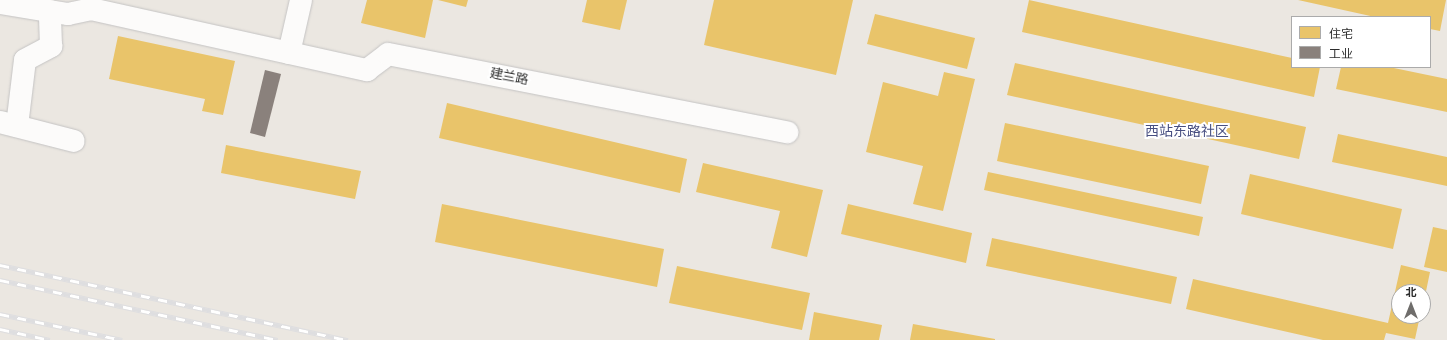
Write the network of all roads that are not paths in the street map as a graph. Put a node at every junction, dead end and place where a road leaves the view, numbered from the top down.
1 (301, 0) edge
2 (0, 3) edge
3 (58, 8) edge
4 (289, 53) junction
5 (8, 124) edge
6 (788, 132) dead end
7 (74, 141) dead end

1 - 4 street
2 - 3 street, 建兰路
3 - 4 street, 建兰路
3 - 5 street
4 - 6 street, 建兰路
5 - 7 street

